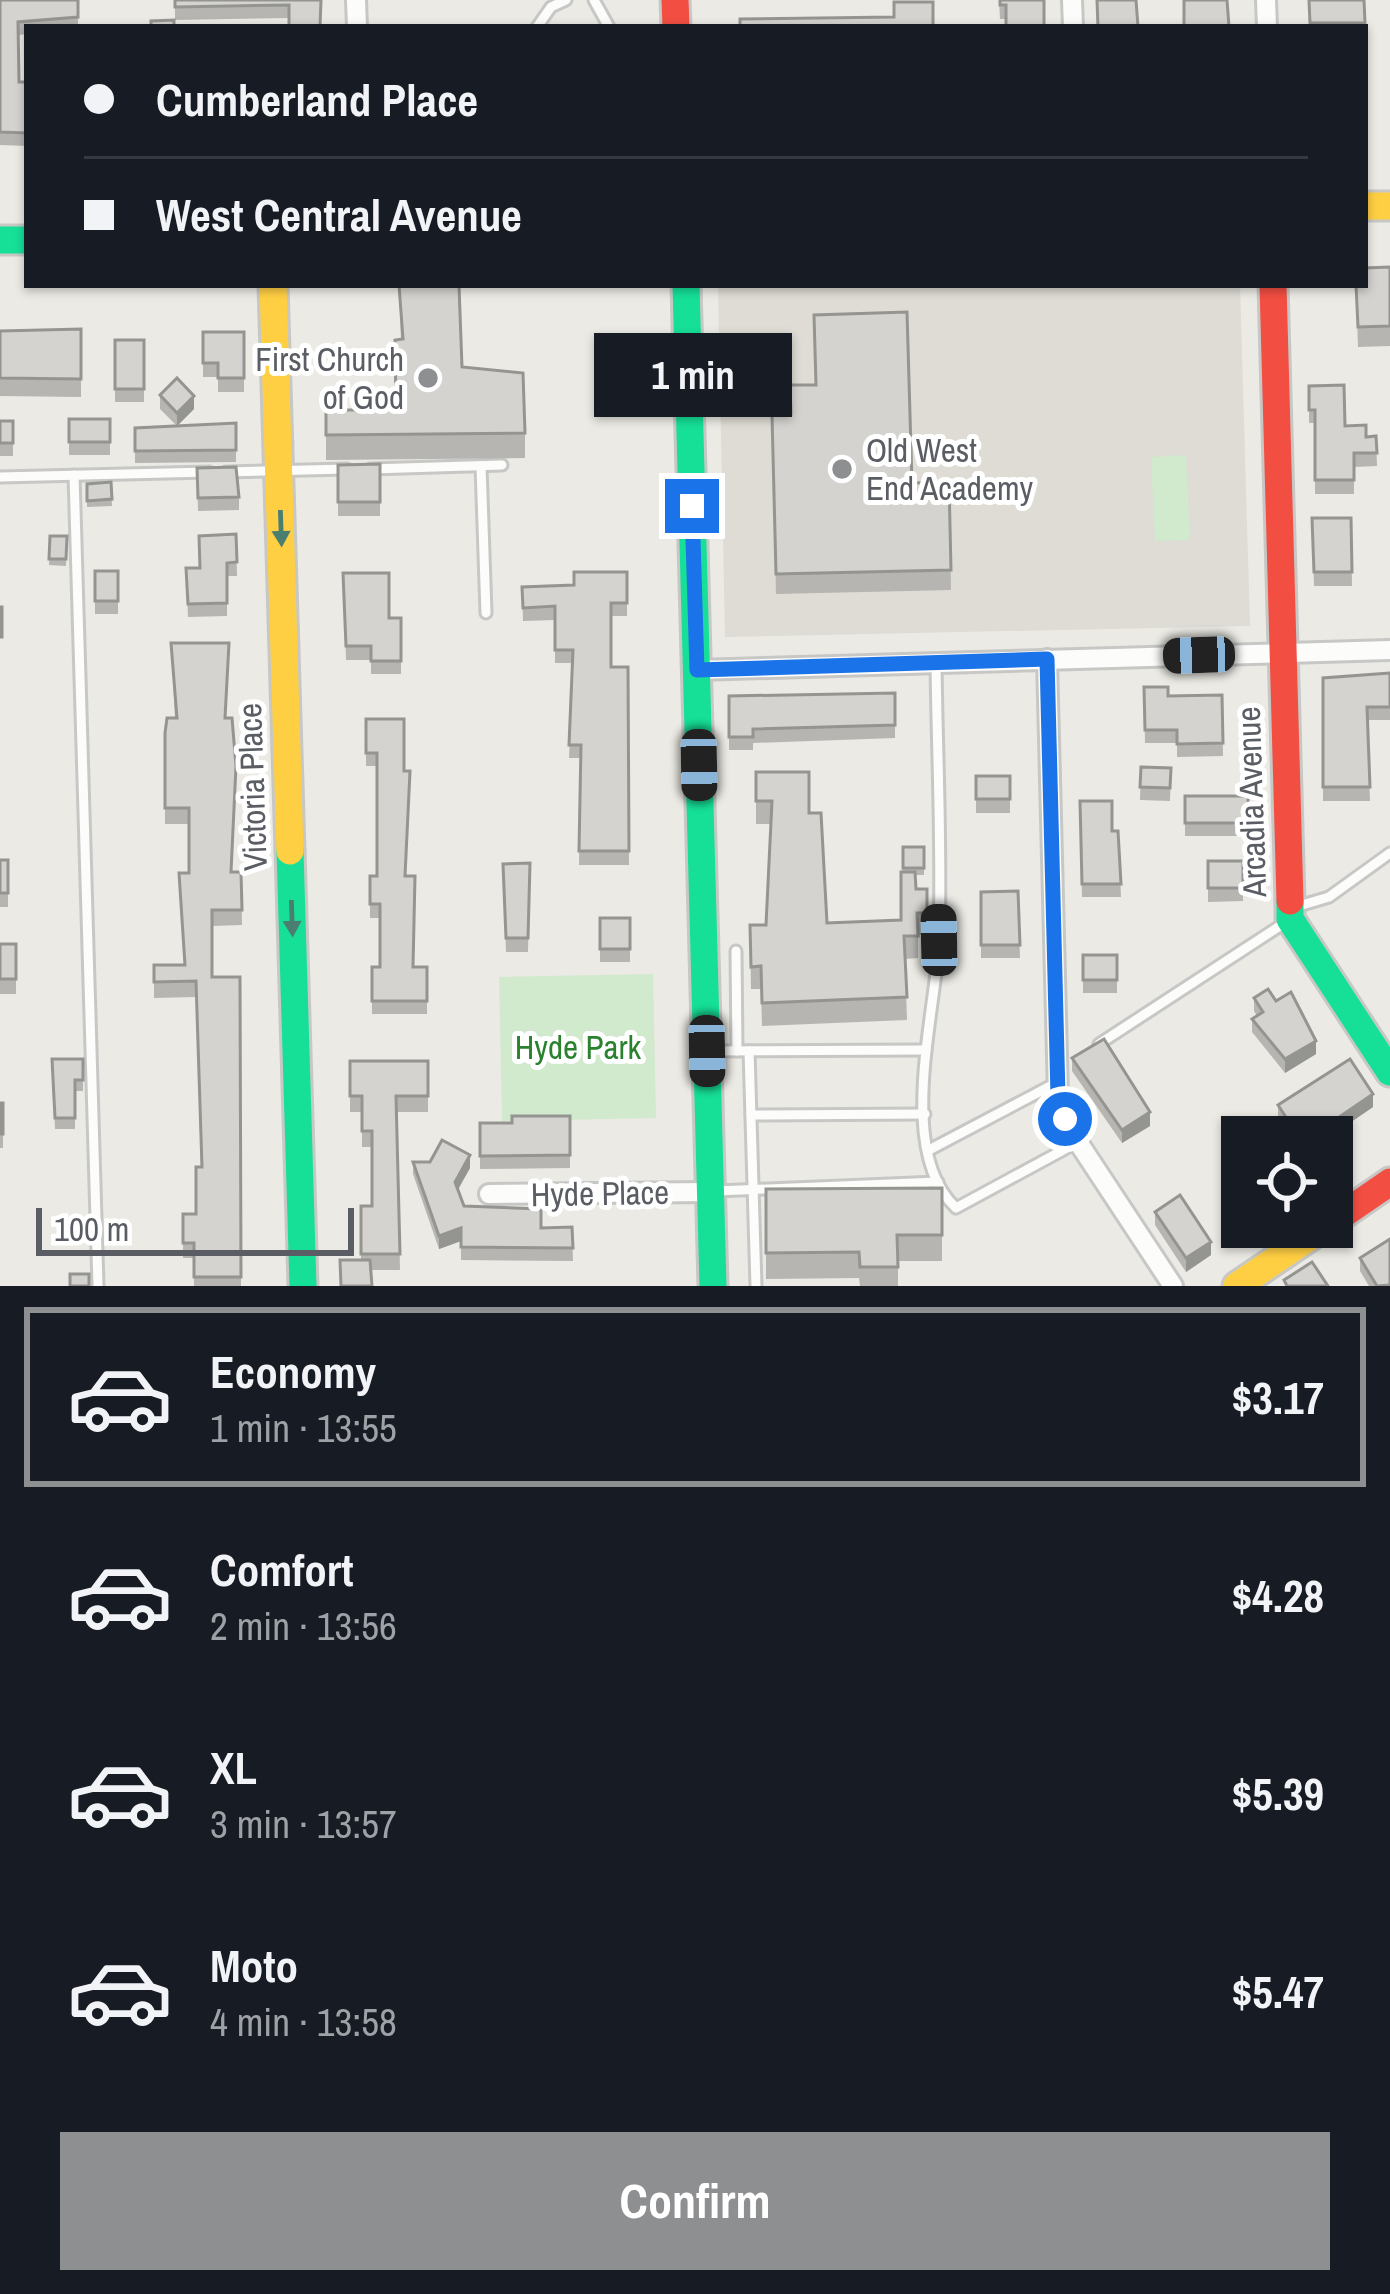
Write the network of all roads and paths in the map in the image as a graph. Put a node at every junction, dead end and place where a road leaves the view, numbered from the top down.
1 (566, 0) edge
2 (539, 24) edge
3 (273, 288) edge
4 (686, 288) edge
5 (1273, 288) edge
6 (502, 465) dead end
7 (481, 466) junction
8 (279, 471) junction
9 (74, 476) junction
10 (0, 477) edge
11 (485, 614) dead end
12 (1390, 650) edge
13 (1283, 653) junction
14 (1047, 659) junction
15 (935, 662) junction
16 (697, 670) junction
17 (1390, 853) edge
18 (1290, 914) junction
19 (736, 951) dead end
20 (926, 1050) junction
21 (707, 1051) junction
22 (736, 1051) junction
23 (749, 1051) junction
24 (1390, 1072) edge
25 (1058, 1075) junction
26 (925, 1114) junction
27 (751, 1115) junction
28 (1078, 1142) junction
29 (929, 1150) junction
30 (938, 1182) junction
31 (1390, 1183) edge
32 (753, 1190) junction
33 (711, 1192) junction
34 (489, 1194) dead end
35 (1353, 1208) edge
36 (1293, 1248) edge
37 (98, 1286) edge
38 (303, 1286) edge
39 (713, 1286) edge
40 (756, 1286) edge
41 (1173, 1286) edge
42 (1237, 1286) edge

1 - 2 lane
3 - 8 street, Victoria Place
4 - 16 street
5 - 13 street, Arcadia Avenue
6 - 7 lane
7 - 8 lane
7 - 11 lane
8 - 9 lane
8 -> 38 street, Victoria Place
9 - 10 lane
9 - 37 lane
12 - 13 street
13 - 14 street
13 - 18 street, Arcadia Avenue
14 - 15 street
14 - 25 street
15 - 16 street
15 - 20 lane
16 - 21 street
17 - 18 lane
18 - 24 street, Arcadia Avenue
18 - 25 lane
19 - 22 lane
20 - 23 lane
20 - 26 lane
21 - 22 lane
21 - 33 street
22 - 23 lane
23 - 27 lane
25 - 28 street
25 - 29 lane
26 - 27 lane
26 - 29 lane
27 - 32 lane
28 - 30 lane
28 - 41 street
29 - 30 lane
30 - 32 lane
31 - 35 street
32 - 33 lane
32 - 40 lane
33 - 34 street, Hyde Place
33 - 39 street
36 - 42 street

